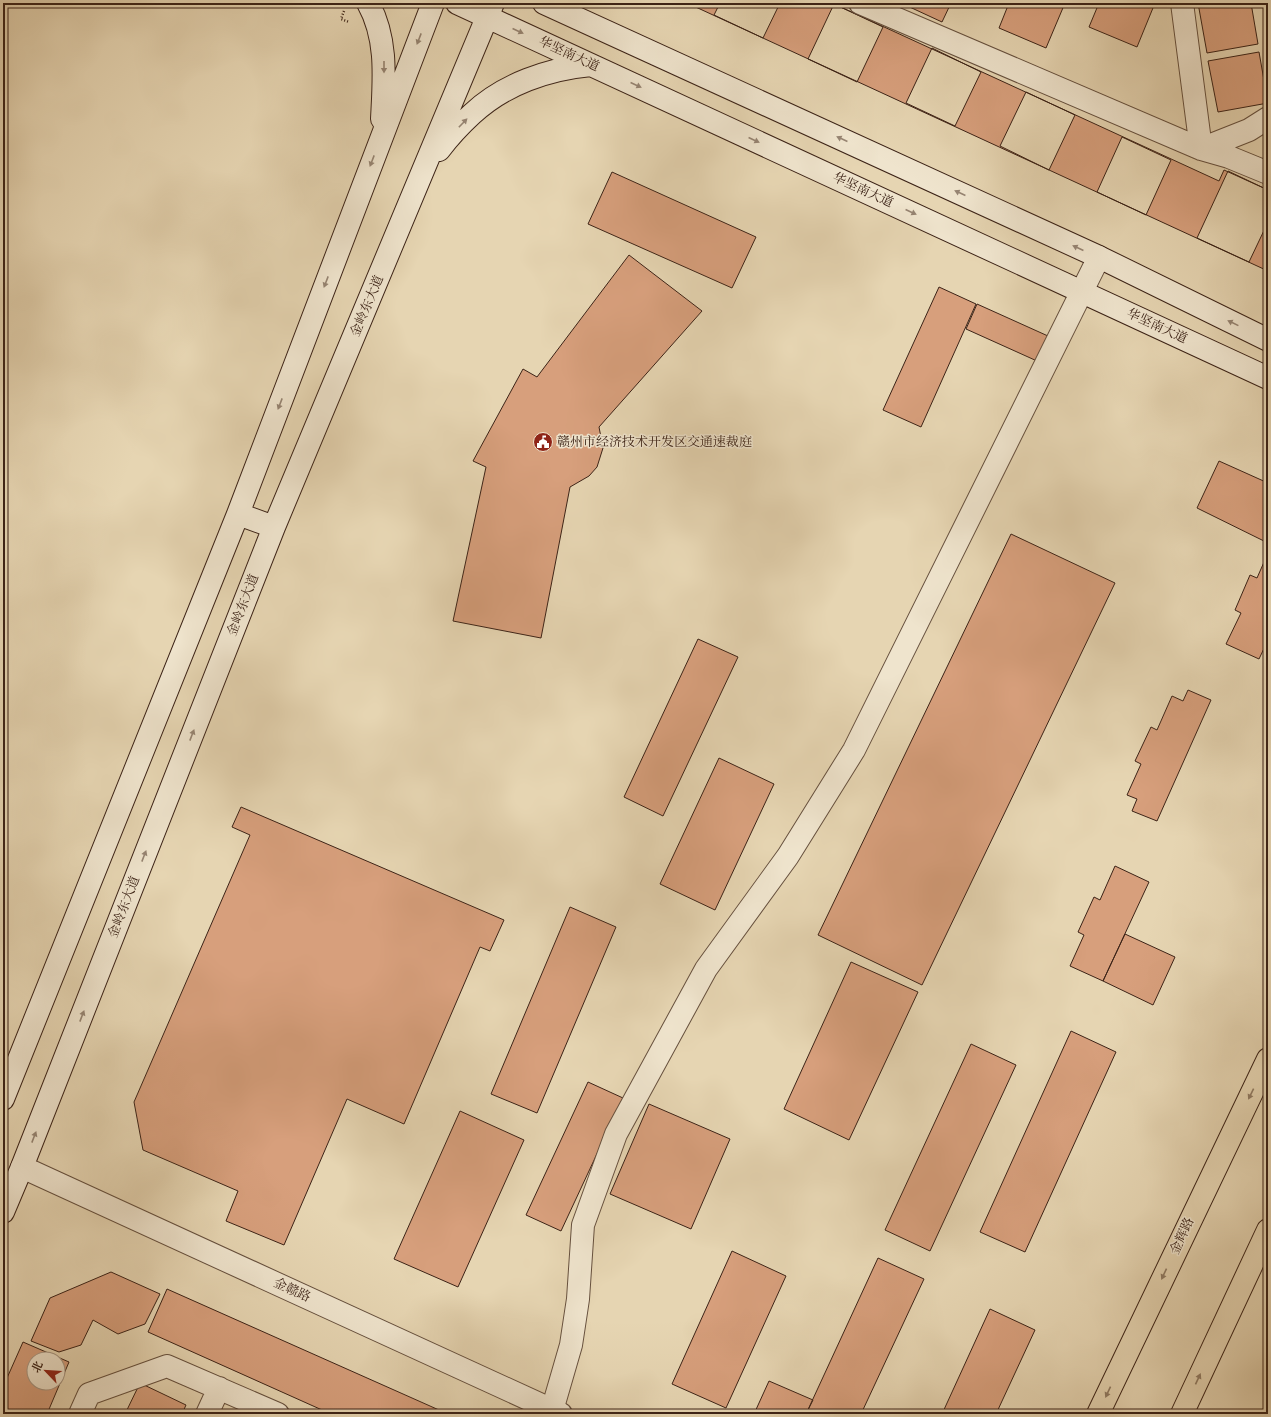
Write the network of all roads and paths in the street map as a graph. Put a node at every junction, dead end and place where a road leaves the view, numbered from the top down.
1 (368, 3) edge
2 (433, 3) edge
3 (457, 3) edge
4 (544, 3) edge
5 (580, 3) edge
6 (860, 3) edge
7 (1182, 3) edge
8 (490, 10) edge
9 (606, 30) junction
10 (591, 65) junction
11 (1268, 118) edge
12 (380, 140) junction
13 (1201, 149) junction
14 (427, 162) junction
15 (1268, 173) edge
16 (1099, 257) junction
17 (1082, 292) junction
18 (1268, 340) edge
19 (1268, 378) edge
20 (238, 514) junction
21 (274, 527) junction
22 (1268, 1059) edge
23 (3, 1099) edge
24 (22, 1167) junction
25 (3, 1212) edge
26 (1268, 1230) edge
27 (3, 1331) edge
28 (7, 1332) dead end
29 (219, 1388) junction
30 (555, 1413) edge
31 (80, 1414) edge
32 (207, 1414) edge
33 (278, 1414) edge
34 (1098, 1414) edge
35 (1182, 1414) edge

1 -> 12 main road
2 -> 12 main road
3 - 8 main road, 华坚南大道
4 - 9 main road
5 - 9 main road
6 - 13 main road
7 - 13 main road
8 -> 10 main road, 华坚南大道
8 - 14 main road, 金岭东大道
16 -> 9 main road
14 -> 10 main road
10 -> 17 main road, 华坚南大道
11 - 13 main road
12 -> 20 main road
13 - 15 main road
14 - 21 main road, 金岭东大道
16 - 17 main road
18 -> 16 main road
17 - 19 main road, 华坚南大道
17 - 30 main road
20 - 21 main road
20 - 23 main road
24 -> 21 main road, 金岭东大道
22 -> 34 main road, 金辉路
24 - 25 main road, 金岭东大道
24 - 30 main road, 金赣路
35 -> 26 main road
27 - 28 path
29 - 31 main road
29 - 32 main road
29 - 33 main road

